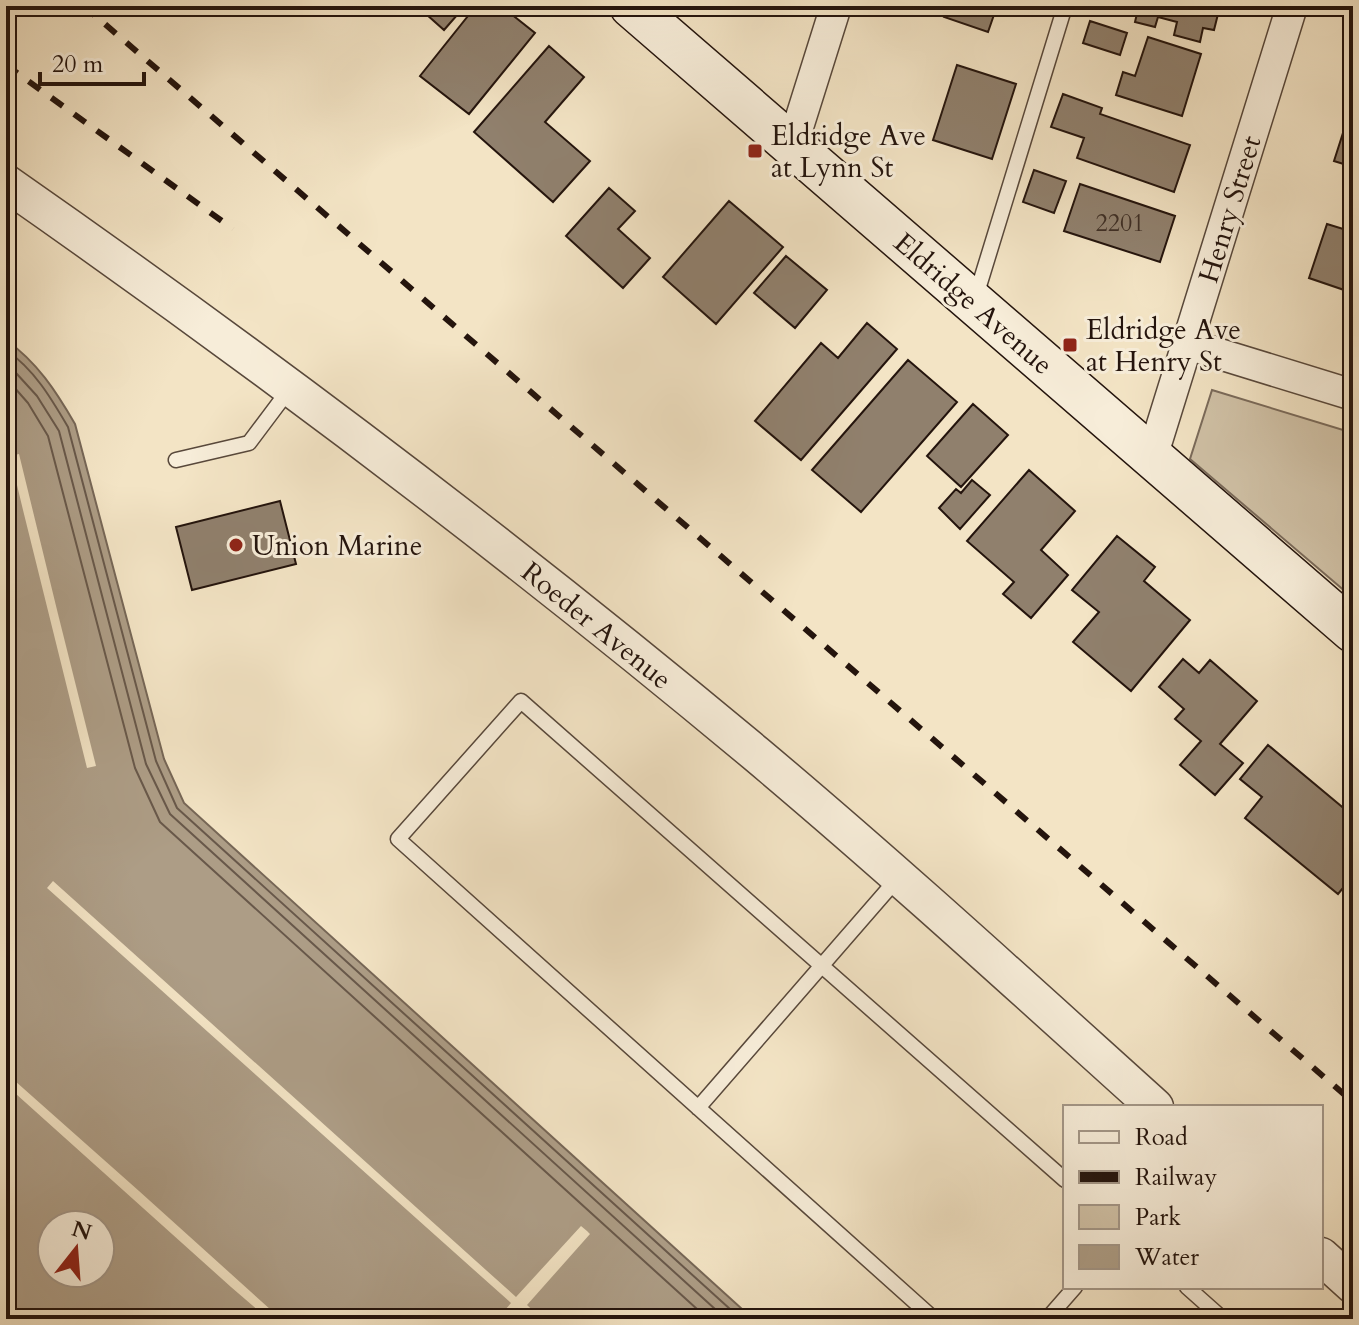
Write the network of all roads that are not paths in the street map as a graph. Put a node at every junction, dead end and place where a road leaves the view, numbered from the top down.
1 (631, 6) edge
2 (836, 6) edge
3 (1065, 6) edge
4 (1292, 6) edge
5 (792, 146) junction
6 (6, 183) edge
7 (974, 303) junction
8 (1187, 344) junction
9 (292, 387) junction
10 (1353, 395) edge
11 (1152, 457) junction
12 (176, 460) dead end
13 (1353, 631) edge
14 (899, 877) junction
15 (822, 966) junction
16 (1153, 1105) edge
17 (698, 1108) junction
18 (1063, 1178) edge
19 (1323, 1258) edge
20 (1353, 1285) edge
21 (1073, 1289) edge
22 (1189, 1289) edge
23 (934, 1319) edge
24 (1047, 1319) edge
25 (1223, 1319) edge

1 - 5 main road, Eldridge Avenue
2 - 5 street
3 - 7 lane
4 - 8 street, Henry Street
5 - 7 main road, Eldridge Avenue
6 - 9 street, Roeder Avenue
7 - 11 main road, Eldridge Avenue
8 - 10 street
8 - 11 street, Henry Street
9 - 12 lane
9 - 14 street, Roeder Avenue
11 - 13 main road, Eldridge Avenue
14 - 15 lane
14 - 16 street, Roeder Avenue
15 - 17 lane
15 - 17 lane
15 - 18 lane
17 - 23 lane
19 - 20 street
21 - 24 lane
22 - 25 lane

